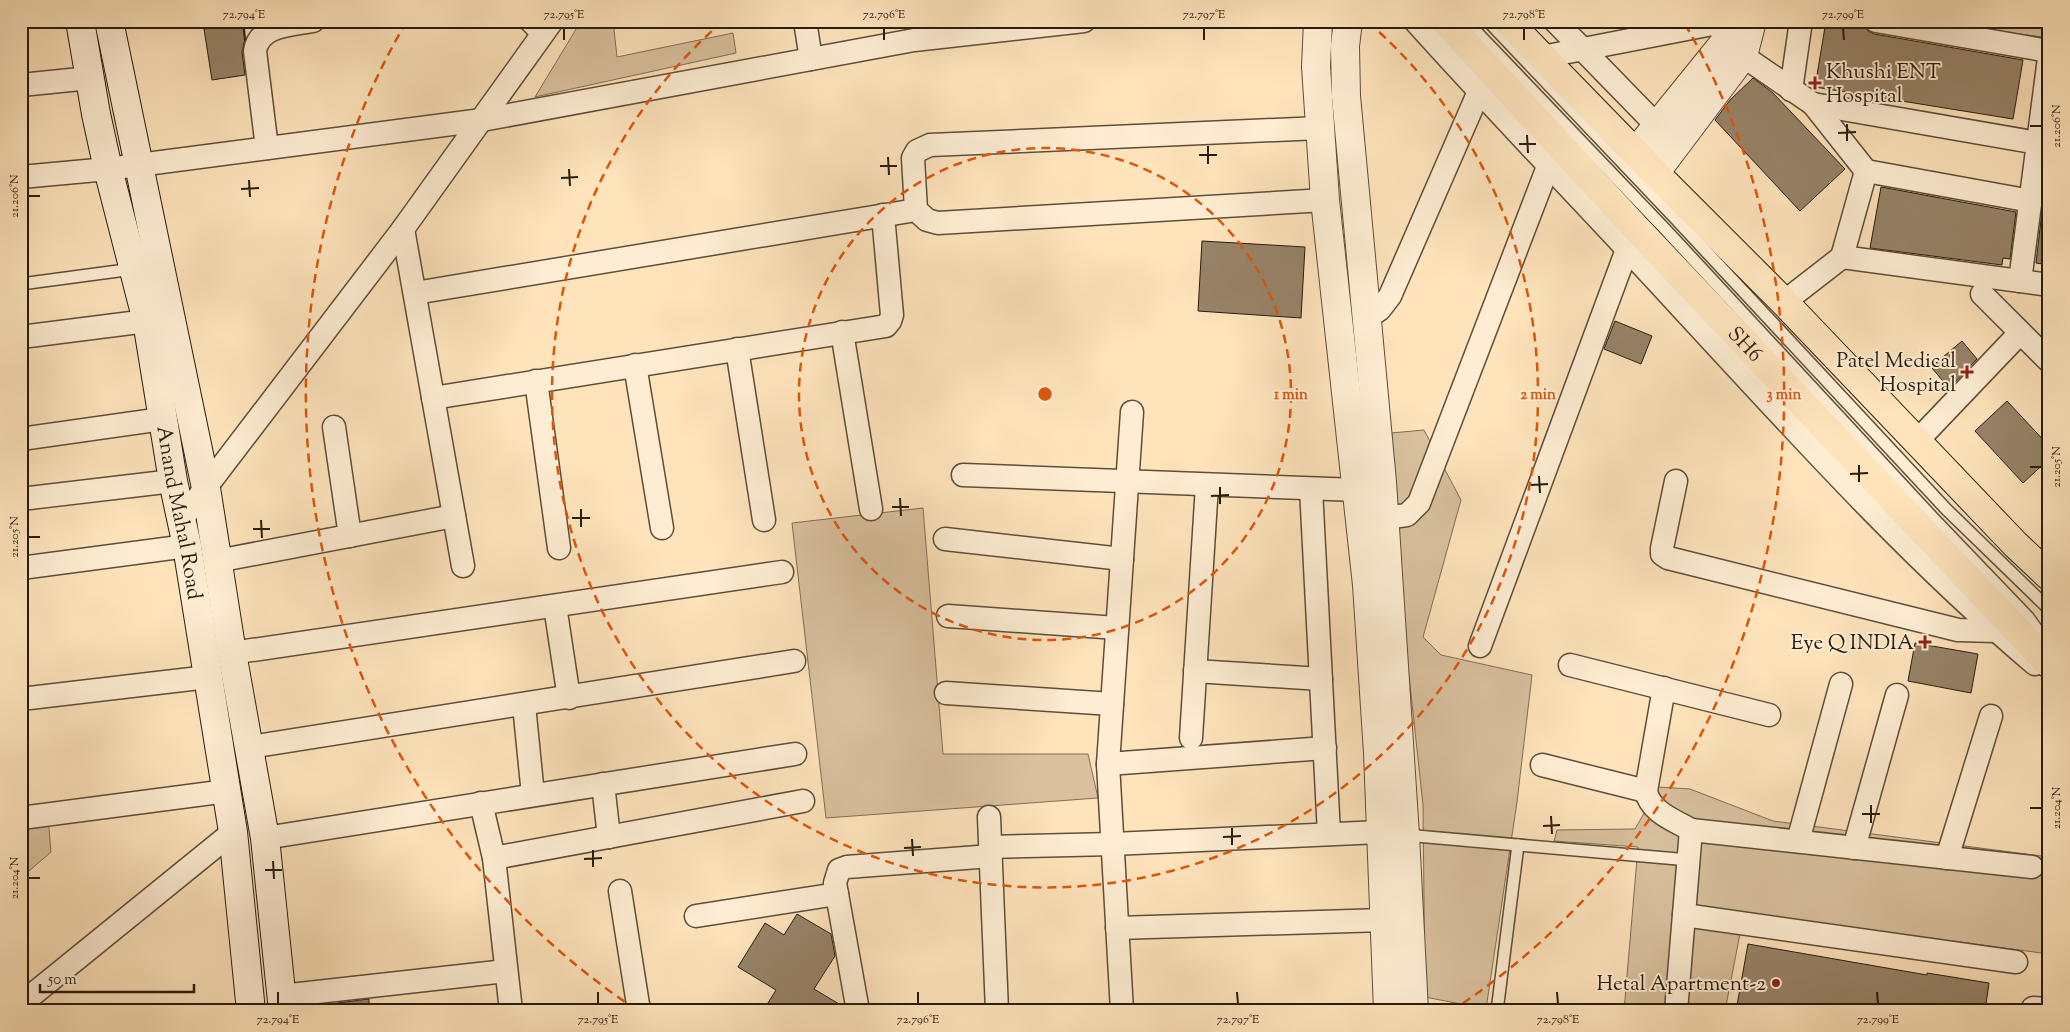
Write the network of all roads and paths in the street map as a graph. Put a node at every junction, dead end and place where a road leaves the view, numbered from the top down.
1 (80, 21) edge
2 (109, 21) edge
3 (313, 21) edge
4 (523, 21) edge
5 (805, 21) edge
6 (1084, 21) edge
7 (1318, 21) edge
8 (1348, 21) edge
9 (1415, 21) edge
10 (1445, 21) edge
11 (1466, 21) edge
12 (1488, 21) edge
13 (1507, 21) edge
14 (1555, 21) edge
15 (1752, 21) edge
16 (1801, 21) edge
17 (1876, 21) edge
18 (1691, 24) edge
19 (546, 30) edge
20 (932, 30) edge
21 (1732, 35) edge
22 (1581, 49) junction
23 (2049, 51) edge
24 (1542, 57) junction
25 (2049, 58) edge
26 (811, 59) junction
27 (90, 78) junction
28 (1484, 80) junction
29 (21, 85) edge
30 (1791, 90) junction
31 (1813, 104) junction
32 (482, 120) junction
33 (1658, 125) junction
34 (1320, 128) junction
35 (2038, 143) junction
36 (1676, 145) junction
37 (267, 148) junction
38 (1635, 153) junction
39 (1548, 164) junction
40 (138, 165) junction
41 (108, 168) junction
42 (1866, 171) junction
43 (1655, 173) junction
44 (21, 177) edge
45 (1325, 200) junction
46 (2030, 201) junction
47 (916, 210) junction
48 (883, 216) junction
49 (404, 229) junction
50 (1631, 238) junction
51 (1842, 257) junction
52 (134, 269) junction
53 (369, 275) junction
54 (2020, 281) junction
55 (413, 283) junction
56 (21, 284) edge
57 (2049, 285) edge
58 (1982, 294) dead end
59 (1784, 302) junction
60 (1366, 319) junction
61 (147, 321) junction
62 (842, 332) junction
63 (2020, 333) junction
64 (21, 337) edge
65 (737, 349) junction
66 (2049, 361) edge
67 (635, 365) junction
68 (536, 381) junction
69 (433, 398) junction
70 (1132, 412) dead end
71 (162, 419) junction
72 (334, 427) dead end
73 (21, 439) edge
74 (1917, 441) junction
75 (963, 475) dead end
76 (173, 481) junction
77 (1127, 482) junction
78 (1676, 482) dead end
79 (1207, 485) junction
80 (206, 488) junction
81 (1311, 489) junction
82 (1357, 490) junction
83 (21, 499) edge
84 (871, 509) dead end
85 (454, 516) junction
86 (764, 520) dead end
87 (1372, 520) junction
88 (662, 528) dead end
89 (184, 533) junction
90 (350, 536) junction
91 (945, 539) dead end
92 (559, 548) dead end
93 (1122, 559) junction
94 (217, 561) junction
95 (463, 566) dead end
96 (21, 568) edge
97 (782, 572) dead end
98 (2049, 576) edge
99 (555, 606) junction
100 (2049, 609) edge
101 (948, 616) dead end
102 (1117, 628) junction
103 (1996, 631) junction
104 (1480, 646) dead end
105 (2049, 646) edge
106 (232, 653) junction
107 (794, 661) dead end
108 (2049, 664) edge
109 (1570, 665) dead end
110 (1195, 671) junction
111 (2049, 676) edge
112 (208, 677) junction
113 (1322, 679) junction
114 (1841, 684) dead end
115 (1664, 688) junction
116 (946, 693) dead end
117 (1897, 696) dead end
118 (568, 698) junction
119 (21, 699) edge
120 (524, 704) junction
121 (1112, 704) junction
122 (1769, 715) dead end
123 (1991, 716) dead end
124 (1191, 738) dead end
125 (250, 747) junction
126 (1325, 748) junction
127 (795, 754) dead end
128 (1108, 764) junction
129 (1542, 765) dead end
130 (603, 784) junction
131 (227, 791) junction
132 (1646, 791) junction
133 (533, 795) junction
134 (803, 801) dead end
135 (481, 802) junction
136 (989, 816) dead end
137 (21, 818) edge
138 (1691, 830) junction
139 (233, 832) junction
140 (1330, 834) junction
141 (1393, 834) junction
142 (609, 837) junction
143 (265, 838) junction
144 (1798, 842) junction
145 (1113, 844) junction
146 (1518, 845) junction
147 (1854, 848) junction
148 (990, 851) junction
149 (494, 858) junction
150 (1947, 858) junction
151 (1689, 860) junction
152 (2032, 867) dead end
153 (620, 892) dead end
154 (837, 894) junction
155 (1684, 915) junction
156 (696, 916) dead end
157 (1384, 920) junction
158 (1117, 928) junction
159 (2016, 962) dead end
160 (506, 971) junction
161 (21, 1004) edge
162 (282, 1004) edge
163 (251, 1011) edge
164 (511, 1011) edge
165 (639, 1011) edge
166 (858, 1011) edge
167 (997, 1011) edge
168 (1122, 1011) edge
169 (1388, 1011) edge
170 (1415, 1011) edge
171 (1497, 1011) edge
172 (1676, 1011) edge

1 - 27 street, Anand Mahal Road
2 - 40 street, Anand Mahal Road
3 - 37 street
4 - 19 lane
5 - 26 street
6 - 20 street
7 - 34 street
8 - 60 street
9 - 28 street
10 - 28 main road, SH6
11 - 105 lane
12 - 100 lane
13 - 24 main road
14 - 22 street
15 - 21 street
16 - 30 street
17 - 23 street
18 - 21 street
18 - 22 street
19 - 32 street
20 - 26 street
21 - 30 street
21 - 33 street
21 - 36 street
22 - 24 street
22 - 33 street
24 - 38 main road
25 - 35 street
26 - 32 street
27 - 29 street
27 - 41 street, Anand Mahal Road
28 - 39 street
28 - 50 main road, SH6
28 - 60 street
30 - 31 street
31 - 35 street
31 - 42 street
32 - 37 street
32 - 49 street
33 - 36 street
33 - 38 street
34 - 45 street
34 - 47 street
35 - 46 street
36 - 43 street
37 - 40 street
38 - 43 main road
39 - 50 street
39 - 87 street
40 - 41 street
40 - 80 street, Anand Mahal Road
41 - 44 street
41 - 52 street, Anand Mahal Road
42 - 46 street
42 - 51 street
43 - 59 main road
45 - 47 street
45 - 82 street
46 - 54 street
47 - 48 street
48 - 55 street
48 - 62 street
49 - 53 street
49 - 55 street
50 - 103 street
50 - 104 street
50 - 108 main road, SH6
51 - 54 street
51 - 59 street
52 - 56 lane
52 - 61 street, Anand Mahal Road
53 - 55 street
53 - 80 street
54 - 57 street
55 - 69 street
58 - 63 street
59 - 74 main road
60 - 87 street
61 - 64 street
61 - 71 street, Anand Mahal Road
62 - 65 street
62 - 84 street
63 - 66 street
63 - 74 street
65 - 67 street
65 - 86 street
67 - 68 street
67 - 88 street
68 - 69 street
68 - 92 street
69 - 85 street
70 - 77 street
71 - 73 street
71 - 76 street, Anand Mahal Road
72 - 90 street
74 - 98 main road
75 - 77 street
76 - 83 street
76 - 89 street, Anand Mahal Road
77 - 79 street
77 - 93 street
78 - 103 street
79 - 81 street
79 - 110 street
80 - 89 street
80 - 94 street, Anand Mahal Road
81 - 82 street
81 - 113 street
82 - 87 street
85 - 90 street
85 - 95 street
87 - 141 street
89 - 96 street
89 - 112 street, Anand Mahal Road
90 - 94 street
91 - 93 street
93 - 102 street
94 - 106 street, Anand Mahal Road
97 - 99 street
99 - 106 street
99 - 118 street
101 - 102 street
102 - 121 street
103 - 111 street
106 - 125 street, Anand Mahal Road
107 - 118 street
109 - 115 street
110 - 113 street
110 - 124 street
112 - 119 street
112 - 131 street, Anand Mahal Road
113 - 126 street
114 - 144 street
115 - 122 street
115 - 132 street
116 - 121 street
117 - 147 street
118 - 120 street
120 - 125 street
120 - 133 street
121 - 128 street
123 - 150 street
125 - 143 street, Anand Mahal Road
126 - 128 street
126 - 140 street
127 - 130 street
128 - 145 street
129 - 132 street
130 - 133 street
130 - 142 street
131 - 137 street
131 - 139 street, Anand Mahal Road
132 - 138 street
133 - 135 street
134 - 142 street
135 - 143 street
135 - 149 street
136 - 148 street
138 - 144 street
138 - 151 street
139 - 161 street
139 - 163 street, Anand Mahal Road
140 - 141 street
140 - 145 street
141 - 146 lane
141 - 157 street
141 - 170 street
142 - 149 street
143 - 162 street, Anand Mahal Road
144 - 147 street
145 - 148 street
145 - 158 street
146 - 151 lane
146 - 171 lane
147 - 150 street
148 - 154 street
148 - 167 street
149 - 160 street
150 - 152 street
151 - 155 street
153 - 165 street
154 - 156 street
154 - 166 street
155 - 159 street
155 - 172 street
157 - 158 street
157 - 169 street
158 - 168 street
160 - 162 street
160 - 164 street

